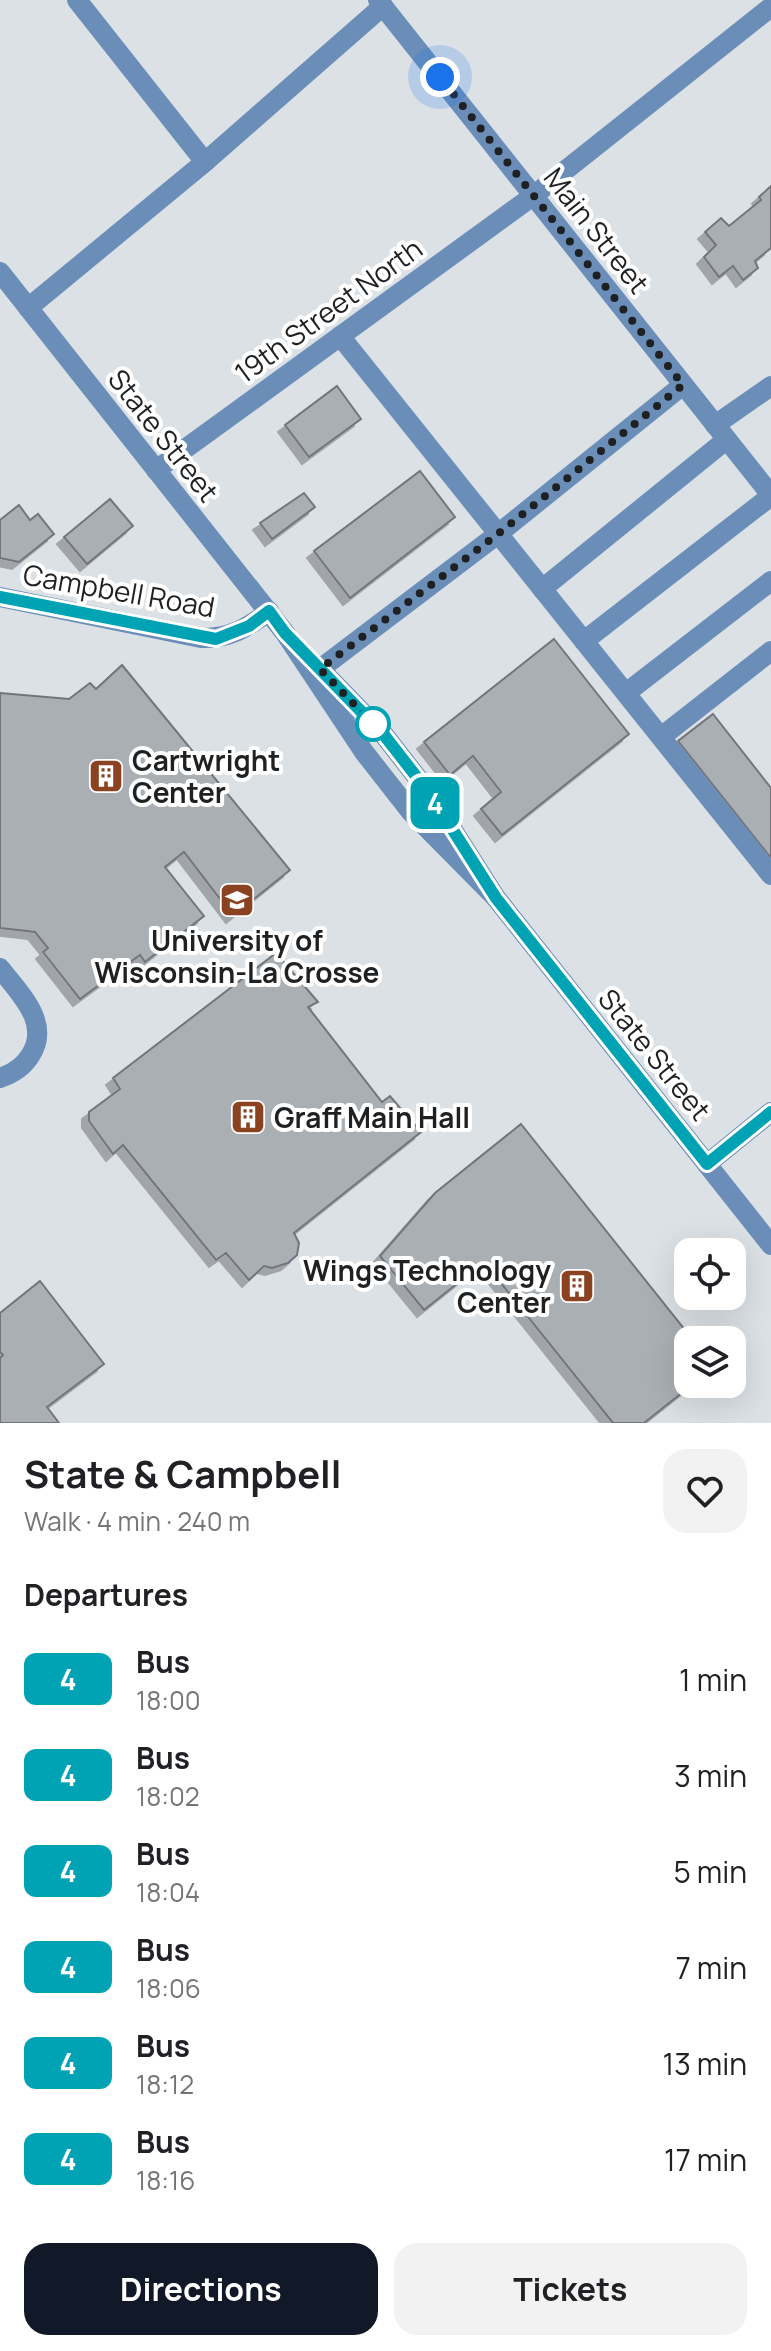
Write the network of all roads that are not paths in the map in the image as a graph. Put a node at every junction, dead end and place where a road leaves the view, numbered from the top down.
1 (77, 0) edge
2 (381, 3) edge
3 (759, 8) edge
4 (205, 162) junction
5 (533, 196) junction
6 (0, 272) edge
7 (28, 308) junction
8 (340, 336) junction
9 (683, 385) junction
10 (771, 386) edge
11 (721, 432) junction
12 (156, 470) junction
13 (771, 496) edge
14 (498, 534) junction
15 (771, 581) edge
16 (542, 589) junction
17 (0, 597) edge
18 (269, 611) junction
19 (285, 633) junction
20 (584, 641) junction
21 (770, 654) edge
22 (320, 669) junction
23 (626, 693) junction
24 (661, 737) junction
25 (771, 875) edge
26 (496, 898) junction
27 (0, 968) edge
28 (0, 1078) edge
29 (771, 1112) edge
30 (707, 1164) junction
31 (771, 1245) edge

1 - 4 street
2 - 4 street
2 - 5 street, Main Street
3 - 5 street, 19th Street North
4 - 7 street
5 - 8 street, 19th Street North
5 - 9 street, Main Street
6 - 7 street, State Street
7 - 12 street, State Street
8 - 12 street, 19th Street North
8 - 14 street
9 - 11 street, Main Street
9 - 14 street
10 - 11 street
11 - 13 street, Main Street
11 - 16 street
12 - 18 street, State Street
13 - 20 street
14 - 16 street
14 - 22 street
15 - 23 street
16 - 20 street
17 - 18 street, Campbell Road
18 - 19 street, State Street
19 - 22 street, State Street
19 - 26 street, State Street
20 - 23 street
21 - 24 street
22 - 26 street, State Street
23 - 24 street
24 - 25 street
26 - 30 street, State Street
27 - 28 street
29 - 30 street
30 - 31 street, State Street

